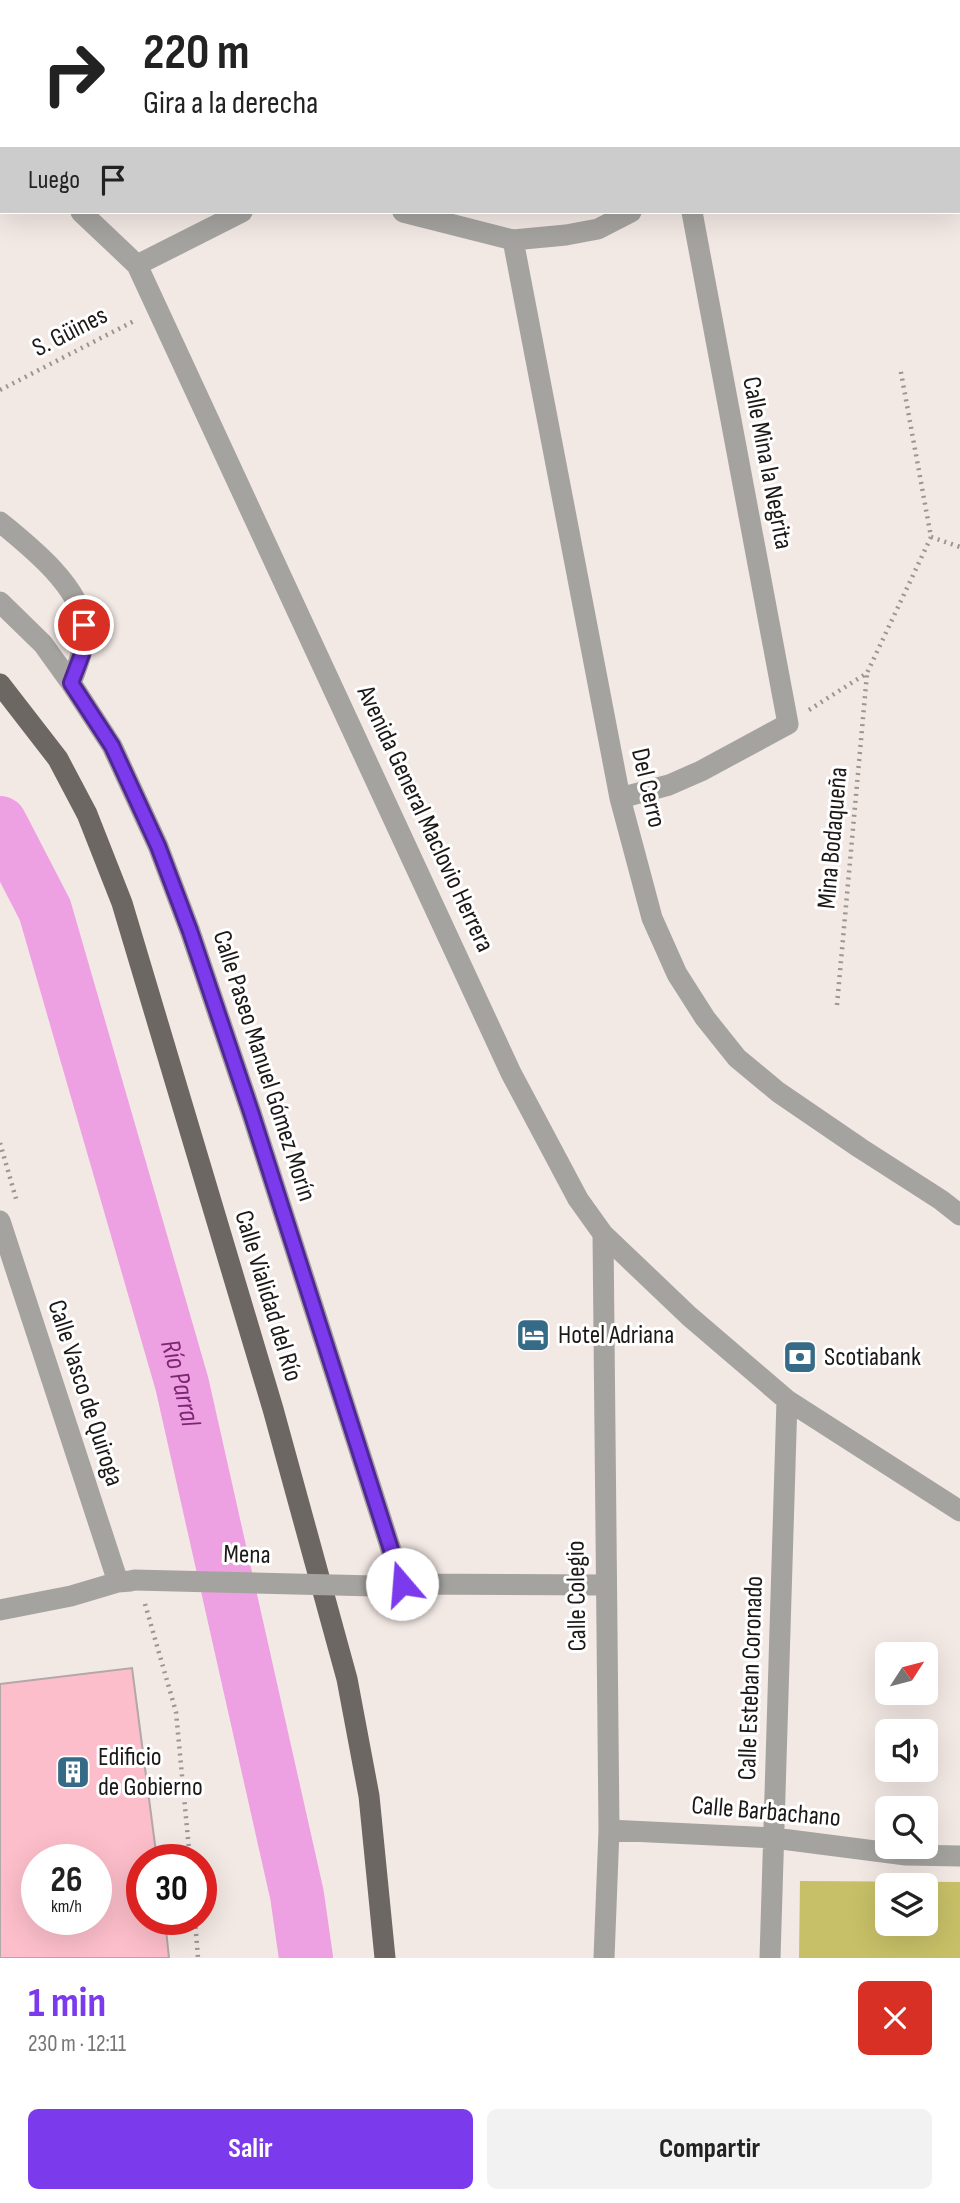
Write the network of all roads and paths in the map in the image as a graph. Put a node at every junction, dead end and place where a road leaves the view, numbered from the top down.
1 (83, 214) edge
2 (238, 214) edge
3 (411, 214) edge
4 (627, 214) edge
5 (692, 214) edge
6 (513, 240) junction
7 (137, 265) junction
8 (158, 309) junction
9 (900, 367) dead end
10 (0, 390) edge
11 (0, 522) edge
12 (931, 537) junction
13 (960, 547) edge
14 (0, 603) edge
15 (867, 673) junction
16 (71, 683) junction
17 (0, 684) edge
18 (788, 724) junction
19 (620, 798) junction
20 (837, 1005) dead end
21 (960, 1215) edge
22 (0, 1221) edge
23 (603, 1234) junction
24 (5, 1256) edge
25 (788, 1400) junction
26 (960, 1511) edge
27 (126, 1581) junction
28 (402, 1584) junction
29 (605, 1585) junction
30 (0, 1610) edge
31 (609, 1830) junction
32 (774, 1838) junction
33 (960, 1856) edge
34 (196, 1935) edge
35 (198, 1958) edge
36 (385, 1958) edge
37 (604, 1958) edge
38 (770, 1958) edge

1 - 7 street, Avenida General Maclovio Herrera
2 - 7 street
3 - 6 street
4 - 6 street
5 - 18 street, Calle Mina la Negrita
6 - 19 street, Del Cerro
7 - 8 street, Avenida General Maclovio Herrera
8 - 10 path, S. Güines
8 - 23 street, Avenida General Maclovio Herrera
9 - 12 path
11 - 16 street
12 - 13 path
12 - 15 path
14 - 16 street, Calle Paseo Manuel Gómez Morín
15 - 18 path
15 - 20 path, Mina Bodaqueña
16 - 28 street, Calle Paseo Manuel Gómez Morín
17 - 36 main road, Calle Vialidad del Río
18 - 19 street
19 - 21 street, Del Cerro
22 - 24 street, Calle Vasco de Quiroga
23 - 25 street, Avenida General Maclovio Herrera
23 - 29 street, Calle Colegio
24 - 27 street, Calle Vasco de Quiroga
25 - 26 street, Avenida General Maclovio Herrera
25 - 32 street, Calle Esteban Coronado
27 - 28 street, Mena, bridge
27 - 30 street, Mena
28 - 29 street, Mena
29 - 31 street, Calle Colegio
31 - 32 street, Calle Barbachano
31 - 37 street, Calle Colegio
32 - 33 street, Calle Barbachano
32 - 38 street, Calle Esteban Coronado
34 - 35 path

